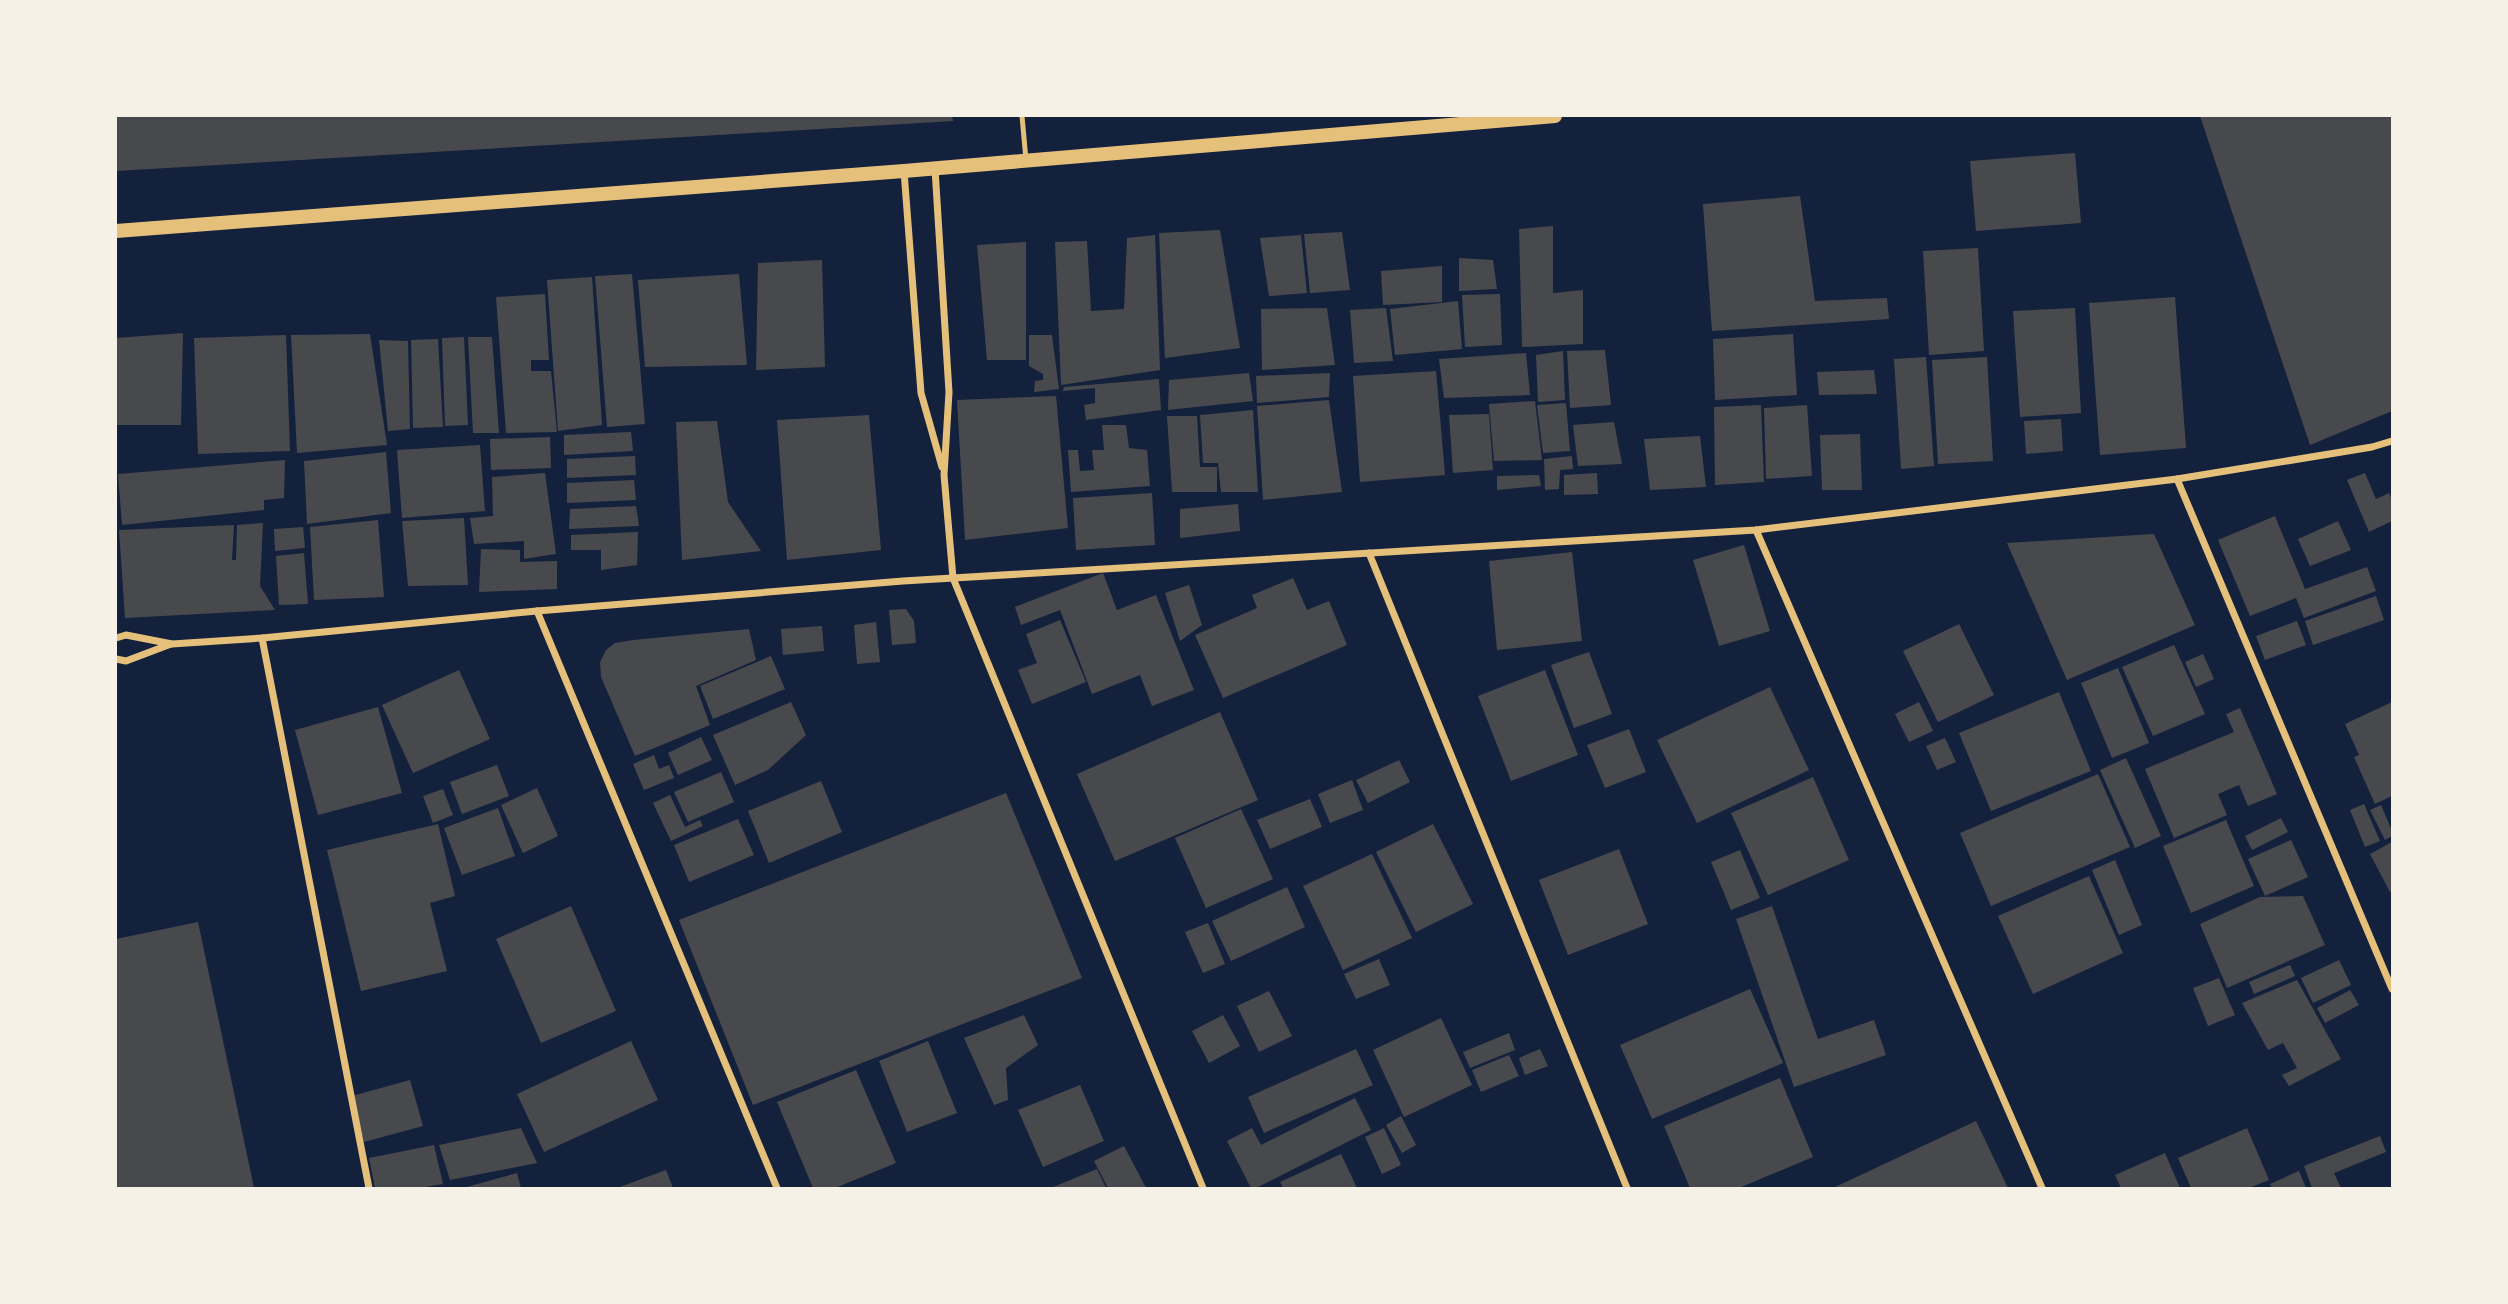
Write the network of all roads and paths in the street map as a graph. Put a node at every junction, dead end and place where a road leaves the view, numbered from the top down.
1 (1021, 116) edge
2 (1555, 116) edge
3 (1026, 160) junction
4 (935, 169) junction
5 (904, 171) junction
6 (116, 231) edge
7 (2392, 441) edge
8 (944, 475) junction
9 (2177, 479) junction
10 (1756, 530) junction
11 (1368, 553) junction
12 (953, 578) junction
13 (537, 611) junction
14 (116, 638) edge
15 (262, 638) junction
16 (172, 644) junction
17 (116, 659) edge
18 (2392, 989) edge
19 (369, 1188) edge
20 (777, 1188) edge
21 (1203, 1188) edge
22 (1627, 1188) edge
23 (2042, 1188) edge

1 - 3 lane
2 - 3 main road
3 - 4 main road
4 - 5 main road
4 - 8 street
5 - 6 main road
5 - 8 street
7 - 9 street
8 - 12 street
9 - 10 street
9 - 18 street
10 - 11 street
10 - 23 street
11 - 12 street
11 - 22 street
12 - 13 street
12 - 21 street
13 - 15 street
13 - 20 street
14 - 16 street
15 - 16 street
15 - 19 street
16 - 17 street

